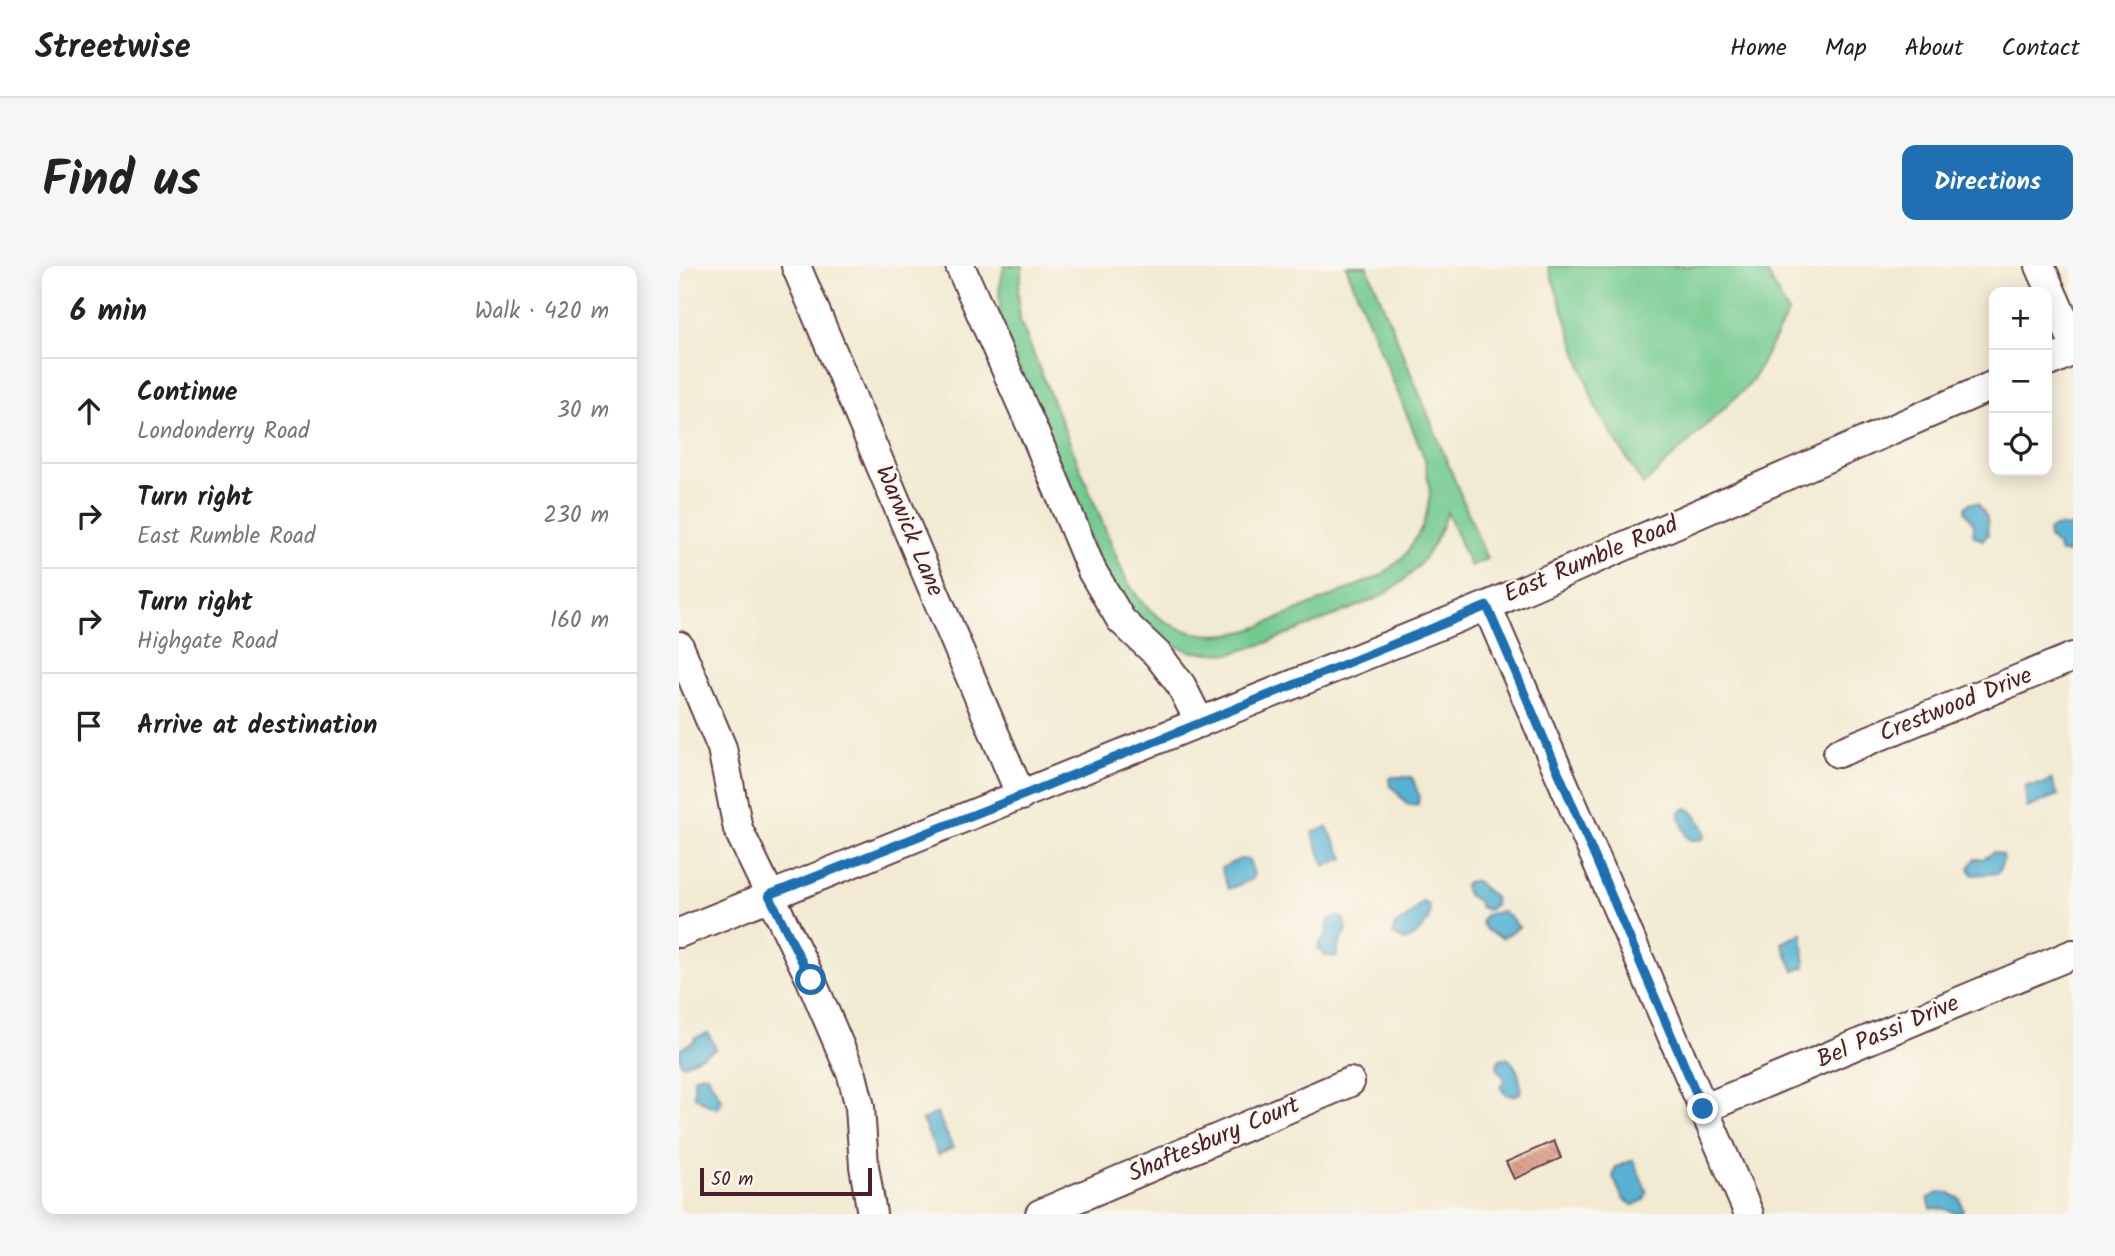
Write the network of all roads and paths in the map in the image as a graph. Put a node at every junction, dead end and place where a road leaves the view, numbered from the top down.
1 (796, 266) edge
2 (960, 266) edge
3 (2040, 266) edge
4 (2073, 341) edge
5 (2073, 351) edge
6 (2052, 361) edge
7 (1989, 388) edge
8 (1487, 606) junction
9 (679, 646) edge
10 (2073, 657) edge
11 (1200, 723) junction
12 (1838, 753) dead end
13 (1021, 796) junction
14 (769, 895) junction
15 (679, 933) edge
16 (2073, 954) edge
17 (1350, 1082) dead end
18 (1703, 1109) junction
19 (872, 1214) edge
20 (1041, 1214) edge
21 (1749, 1214) edge

1 - 13 street, Warwick Lane
2 - 11 street
3 - 4 street
5 - 6 street
7 - 8 street, East Rumble Road
8 - 11 street, East Rumble Road
8 - 18 street
9 - 14 street
10 - 12 street, Crestwood Drive
11 - 13 street, East Rumble Road
13 - 14 street, East Rumble Road
14 - 15 street, East Rumble Road
14 - 19 street
16 - 18 street, Bel Passi Drive
17 - 20 street, Shaftesbury Court
18 - 21 street

